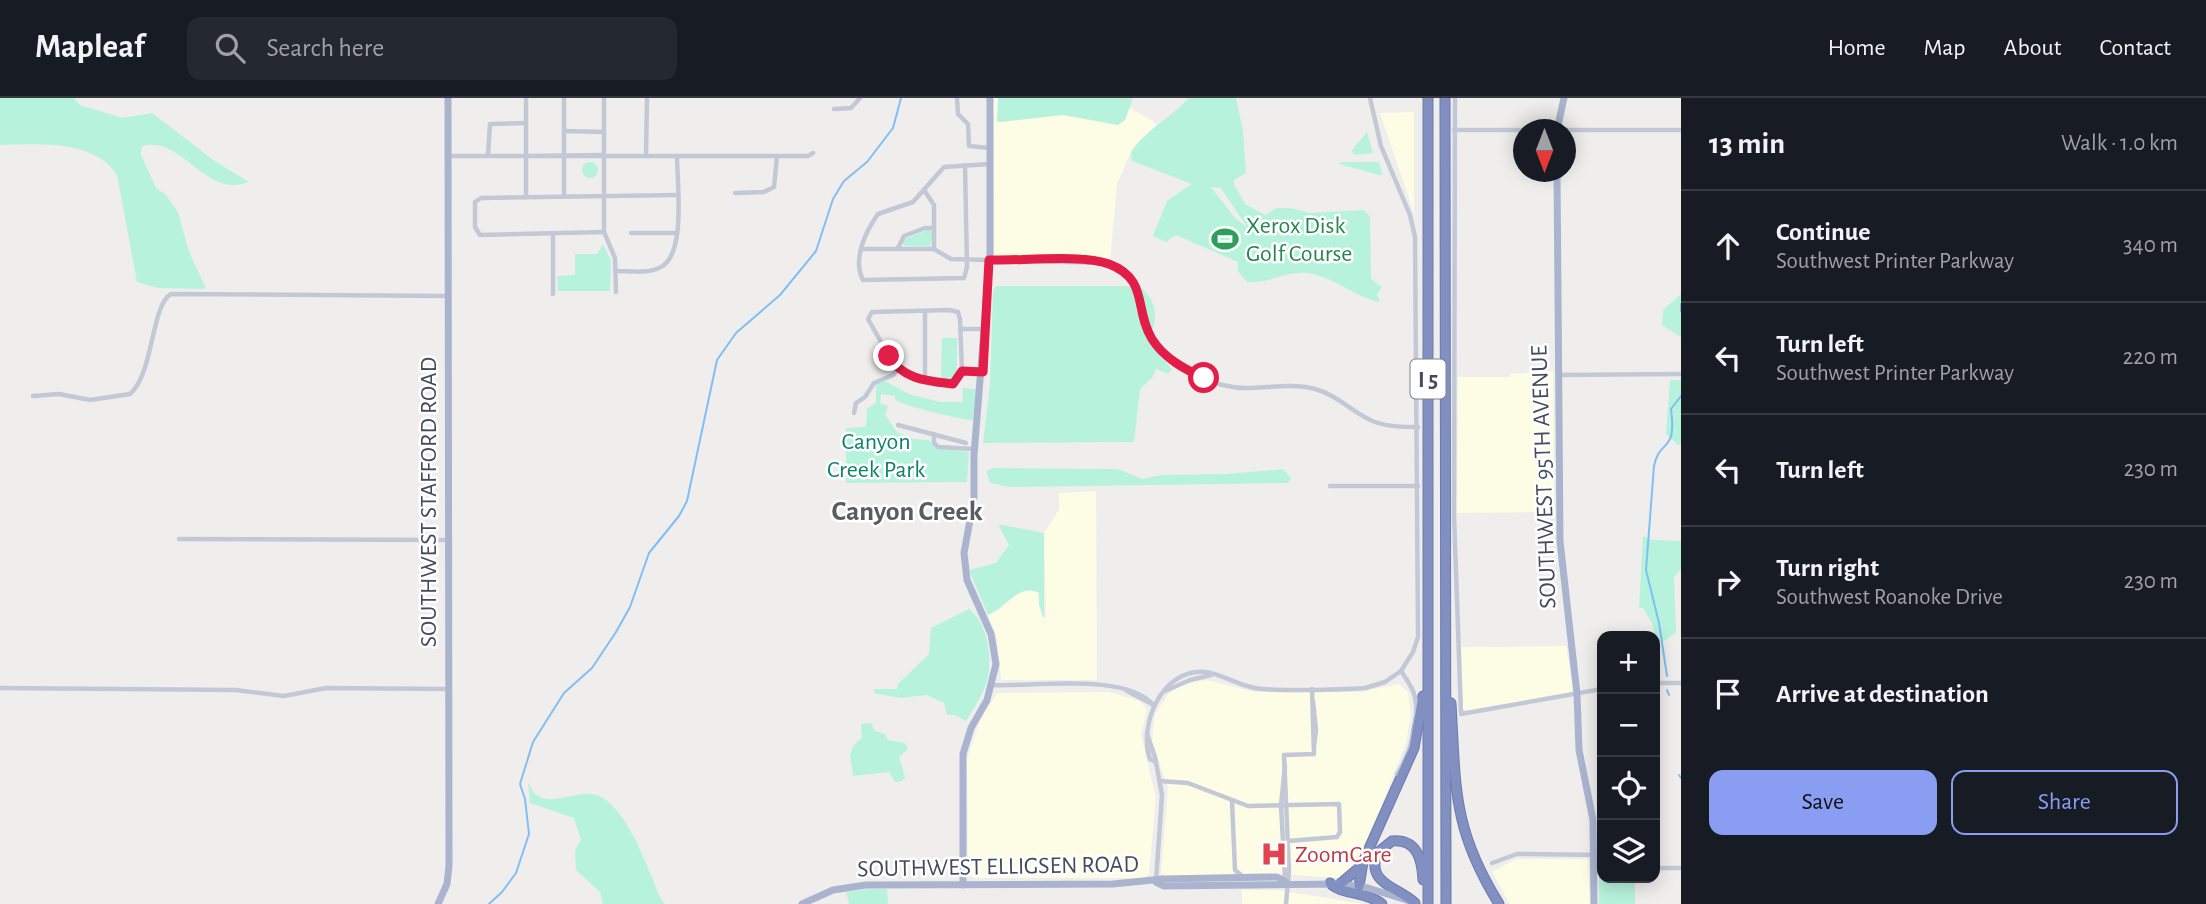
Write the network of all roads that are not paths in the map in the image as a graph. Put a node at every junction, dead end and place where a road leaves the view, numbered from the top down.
1 (448, 98) edge
2 (526, 98) edge
3 (564, 98) edge
4 (604, 98) edge
5 (647, 98) edge
6 (860, 98) edge
7 (957, 98) edge
8 (989, 98) edge
9 (1370, 98) edge
10 (1428, 98) edge
11 (1445, 98) edge
12 (1455, 98) edge
13 (1564, 98) edge
14 (834, 109) dead end
15 (1558, 119) edge
16 (526, 123) junction
17 (1454, 130) junction
18 (1513, 130) edge
19 (1576, 130) edge
20 (1681, 130) edge
21 (564, 131) junction
22 (604, 131) junction
23 (990, 148) junction
24 (813, 153) dead end
25 (603, 155) junction
26 (448, 156) junction
27 (488, 156) junction
28 (526, 156) junction
29 (564, 156) junction
30 (646, 156) junction
31 (677, 156) junction
32 (777, 156) junction
33 (990, 164) junction
34 (965, 165) junction
35 (1557, 182) edge
36 (924, 190) junction
37 (734, 193) dead end
38 (564, 195) junction
39 (603, 195) junction
40 (677, 195) junction
41 (526, 197) junction
42 (934, 228) junction
43 (604, 232) junction
44 (553, 233) junction
45 (631, 233) dead end
46 (677, 233) junction
47 (898, 248) junction
48 (861, 249) junction
49 (934, 249) junction
50 (967, 260) junction
51 (989, 260) junction
52 (615, 271) junction
53 (616, 292) dead end
54 (553, 294) dead end
55 (448, 296) junction
56 (925, 311) junction
57 (960, 329) junction
58 (984, 329) junction
59 (899, 368) junction
60 (962, 371) junction
61 (983, 372) junction
62 (1681, 374) edge
63 (1558, 375) junction
64 (925, 380) junction
65 (33, 396) dead end
66 (854, 413) dead end
67 (898, 425) dead end
68 (1418, 427) junction
69 (934, 434) junction
70 (966, 443) dead end
71 (975, 449) junction
72 (1330, 486) dead end
73 (1418, 486) junction
74 (179, 539) dead end
75 (448, 540) junction
76 (1446, 628) junction
77 (1428, 660) junction
78 (1401, 671) junction
79 (1660, 683) edge
80 (1681, 683) edge
81 (992, 685) junction
82 (0, 688) edge
83 (447, 689) junction
84 (1312, 689) junction
85 (1597, 690) edge
86 (1577, 694) junction
87 (1154, 706) junction
88 (1397, 774) dead end
89 (1160, 781) junction
90 (1232, 801) junction
91 (1284, 805) junction
92 (1288, 841) junction
93 (1597, 848) edge
94 (1597, 855) edge
95 (1363, 862) junction
96 (1492, 863) dead end
97 (1597, 867) edge
98 (1660, 868) edge
99 (1681, 868) edge
100 (1263, 877) junction
101 (1156, 882) junction
102 (1286, 882) junction
103 (1330, 883) junction
104 (1340, 884) junction
105 (963, 885) junction
106 (1359, 886) junction
107 (438, 904) edge
108 (802, 904) edge
109 (1286, 904) edge
110 (1382, 904) edge
111 (1416, 904) edge
112 (1426, 904) edge
113 (1446, 904) edge
114 (1499, 904) edge
115 (1594, 904) edge

1 - 26 main road, SOUTHWEST STAFFORD ROAD
2 - 16 street
3 - 21 street
4 - 22 street
5 - 30 street
6 - 14 street
7 - 23 street
8 - 23 main road
9 - 68 street
10 - 77 highway, I 5
11 - 76 highway, I 5
12 - 17 street
13 - 15 main road
16 - 27 street
16 - 28 street
17 - 18 street
17 - 86 street
19 - 20 street
21 - 22 street
21 - 29 street
22 - 25 street
23 - 33 main road
24 - 32 street
25 - 29 street
25 - 30 street
25 - 39 street
26 - 27 street
26 - 55 main road, SOUTHWEST STAFFORD ROAD
27 - 28 street
28 - 29 street
28 - 41 street
29 - 38 street
30 - 31 street
31 - 32 street
31 - 40 street
32 - 37 street
33 - 34 street
33 - 51 main road
34 - 36 street
34 - 50 street
35 - 63 main road, SOUTHWEST 95TH AVENUE
36 - 42 street
36 - 48 street
38 - 39 street
38 - 41 street
39 - 40 street
39 - 43 street
40 - 46 street
41 - 44 street
42 - 47 street
42 - 49 street
43 - 44 street
43 - 52 street
44 - 54 street
45 - 46 street
46 - 52 street
47 - 48 street
47 - 49 street
48 - 50 street
49 - 50 street
50 - 51 street
51 - 58 main road
51 - 68 street
52 - 53 street
55 - 65 street
55 - 75 main road, SOUTHWEST STAFFORD ROAD
56 - 57 street
56 - 59 street
56 - 64 street
57 - 58 street
57 - 60 street
58 - 61 main road
59 - 64 street
59 - 66 street
60 - 61 street
60 - 64 street
61 - 71 main road
62 - 63 street
63 - 86 main road, SOUTHWEST 95TH AVENUE
67 - 69 street
68 - 73 street
69 - 70 street
69 - 71 street
71 - 81 main road
72 - 73 street
73 - 78 street
74 - 75 street
75 - 83 main road, SOUTHWEST STAFFORD ROAD
76 - 113 highway, I 5
76 - 114 highway, I 5
77 - 95 highway, I 5
77 - 112 highway, I 5
78 - 84 street
78 - 88 street
79 - 80 street
81 - 87 street
81 - 105 main road
82 - 83 street
83 - 107 main road, SOUTHWEST STAFFORD ROAD
84 - 87 street
84 - 91 street
85 - 86 street
86 - 93 main road, SOUTHWEST 95TH AVENUE
87 - 89 street
89 - 90 street
89 - 101 street
90 - 91 street
90 - 100 street
91 - 92 street
91 - 92 street
91 - 102 street
92 - 102 street
94 - 96 street
95 - 104 highway, I 5
95 - 106 highway, I 5
97 - 115 main road, SOUTHWEST 95TH AVENUE
98 - 99 street
100 - 101 main road, SOUTHWEST ELLIGSEN ROAD
100 - 102 main road, SOUTHWEST ELLIGSEN ROAD
101 - 102 main road, SOUTHWEST ELLIGSEN ROAD
101 - 105 main road, SOUTHWEST ELLIGSEN ROAD
102 - 103 main road, SOUTHWEST ELLIGSEN ROAD
102 - 109 street
103 - 104 main road, SOUTHWEST ELLIGSEN ROAD
103 - 110 highway
104 - 106 main road, SOUTHWEST ELLIGSEN ROAD
105 - 108 main road, SOUTHWEST ELLIGSEN ROAD
106 - 111 main road, SOUTHWEST ELLIGSEN ROAD
111 - 112 highway, I 5

